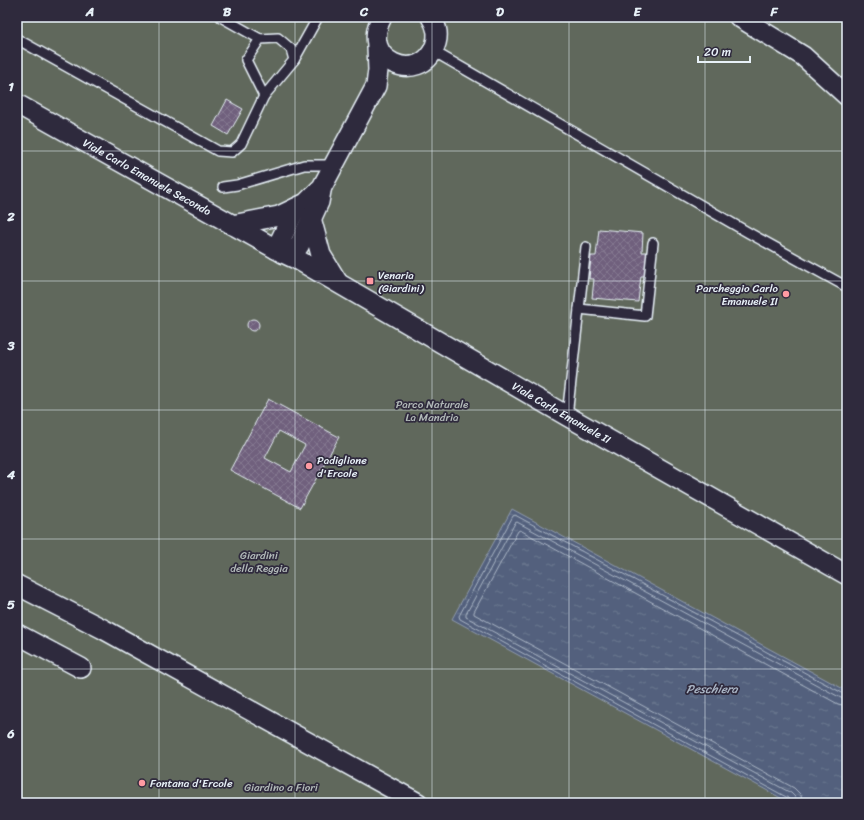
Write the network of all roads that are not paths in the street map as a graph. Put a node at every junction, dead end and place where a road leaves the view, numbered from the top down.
1 (221, 17) edge
2 (318, 17) edge
3 (382, 17) edge
4 (739, 17) edge
5 (433, 18) edge
6 (17, 38) edge
7 (260, 39) junction
8 (377, 46) junction
9 (433, 51) junction
10 (294, 60) junction
11 (409, 67) junction
12 (376, 86) junction
13 (264, 96) junction
14 (847, 96) edge
15 (17, 104) edge
16 (334, 165) junction
17 (223, 187) dead end
18 (304, 213) junction
19 (232, 224) junction
20 (653, 243) dead end
21 (586, 247) dead end
22 (279, 251) junction
23 (337, 283) junction
24 (847, 287) edge
25 (579, 309) junction
26 (566, 416) junction
27 (847, 575) edge
28 (17, 585) edge
29 (17, 634) edge
30 (81, 668) dead end
31 (418, 803) edge

1 - 7 lane
2 - 10 lane
3 - 8 street
4 - 14 street
5 - 9 street
6 - 13 lane
7 - 10 lane
7 - 13 lane
8 - 11 street
8 - 12 street
9 - 11 street
9 - 24 lane
10 - 13 lane
11 - 12 street
12 - 16 street
15 - 19 street, Viale Carlo Emanuele Secondo
16 - 17 lane
16 - 18 street
18 - 19 street
18 - 22 street
18 - 23 street
19 - 22 street, Viale Carlo Emanuele Secondo
20 - 25 lane
21 - 25 lane
22 - 23 street, Viale Carlo Emanuele II
23 - 26 street, Viale Carlo Emanuele II
25 - 26 lane
26 - 27 street, Viale Carlo Emanuele II
28 - 31 street
29 - 30 street

